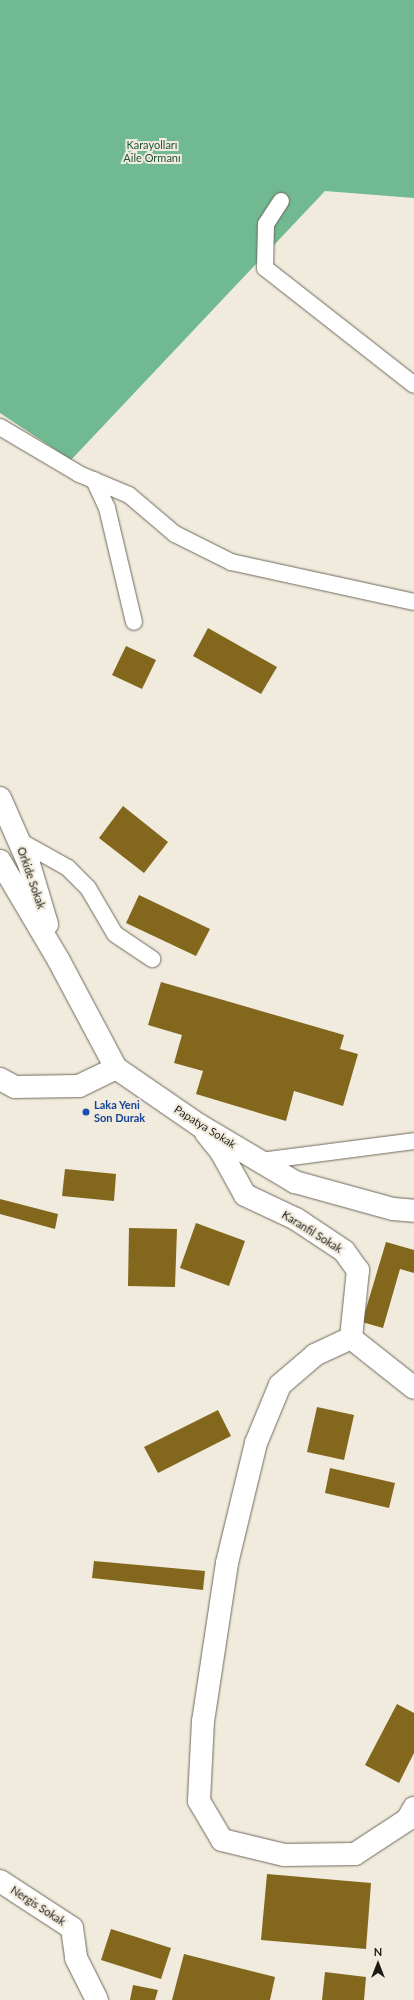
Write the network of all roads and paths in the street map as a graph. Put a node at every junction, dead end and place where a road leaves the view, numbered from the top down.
1 (281, 201) dead end
2 (414, 385) edge
3 (0, 427) edge
4 (94, 480) junction
5 (414, 602) edge
6 (134, 622) dead end
7 (0, 798) edge
8 (18, 840) junction
9 (0, 861) edge
10 (58, 959) junction
11 (152, 959) dead end
12 (116, 1068) junction
13 (0, 1080) edge
14 (199, 1125) junction
15 (414, 1141) edge
16 (261, 1161) junction
17 (414, 1211) edge
18 (351, 1338) junction
19 (414, 1388) edge
20 (414, 1808) edge
21 (0, 1881) edge
22 (97, 2000) edge

1 - 2 lane
3 - 4 lane
4 - 5 lane
4 - 6 lane
7 - 8 street, Orkide Sokak
8 - 10 street, Orkide Sokak
8 - 11 lane
9 - 10 street, Orkide Sokak
10 - 12 street, Orkide Sokak
12 - 13 street
12 - 14 street, Papatya Sokak
14 - 16 street, Papatya Sokak
14 - 18 street, Karanfil Sokak
15 - 16 lane
16 - 17 street, Papatya Sokak
18 - 19 street
18 - 20 street
21 - 22 street, Nergis Sokak

